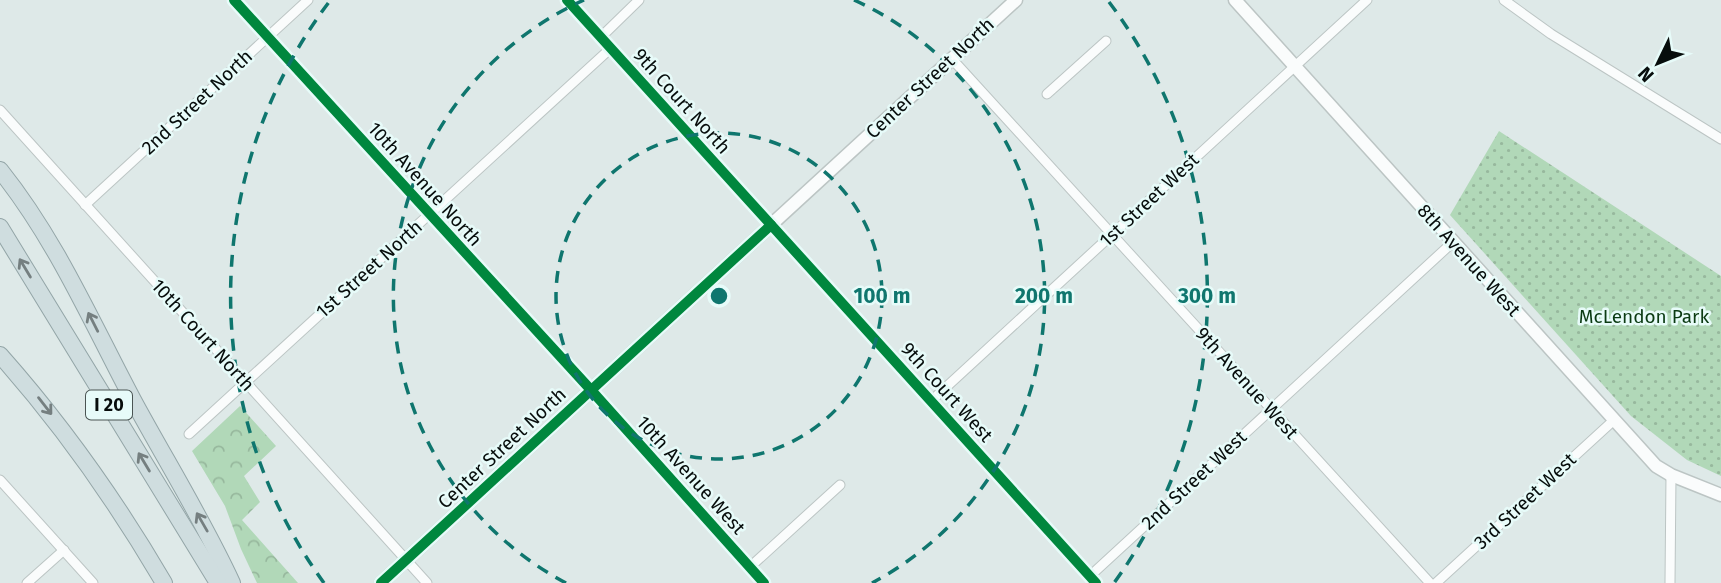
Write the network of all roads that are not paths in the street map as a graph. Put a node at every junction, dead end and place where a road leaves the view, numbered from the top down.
1 (234, 0) edge
2 (308, 0) edge
3 (567, 0) edge
4 (639, 0) edge
5 (1016, 0) edge
6 (1235, 0) edge
7 (1367, 0) edge
8 (1504, 0) edge
9 (268, 37) junction
10 (601, 37) junction
11 (1107, 41) dead end
12 (611, 48) junction
13 (952, 59) junction
14 (1294, 66) junction
15 (1047, 94) dead end
16 (0, 110) edge
17 (1721, 139) edge
18 (0, 170) edge
19 (85, 205) junction
20 (429, 214) junction
21 (771, 225) junction
22 (0, 227) edge
23 (1111, 235) junction
24 (1453, 242) junction
25 (0, 355) edge
26 (246, 382) junction
27 (591, 390) junction
28 (931, 401) junction
29 (1271, 410) junction
30 (1614, 419) junction
31 (190, 434) dead end
32 (1671, 475) junction
33 (0, 480) edge
34 (840, 485) dead end
35 (1721, 495) edge
36 (64, 550) junction
37 (406, 560) junction
38 (750, 567) junction
39 (1093, 579) edge
40 (27, 583) edge
41 (93, 583) edge
42 (164, 583) edge
43 (218, 583) edge
44 (232, 583) edge
45 (381, 583) edge
46 (427, 583) edge
47 (764, 583) edge
48 (1430, 583) edge
49 (1436, 583) edge
50 (1670, 583) edge

1 - 9 street, 10th Avenue North
2 - 9 street, 2nd Street North
3 - 10 street, 9th Court North
4 - 10 street
5 - 13 street, Center Street North
6 - 14 street, 8th Avenue West
7 - 14 street, 1st Street West
8 - 17 street
9 - 19 street, 2nd Street North
9 - 20 street, 10th Avenue North
10 - 12 street, 9th Court North
11 - 15 street
12 - 20 street, 1st Street North
12 - 21 street, 9th Court North
13 - 21 street, Center Street North
13 - 23 street, 9th Avenue West
14 - 23 street, 1st Street West
14 - 24 street, 8th Avenue West
16 - 19 street, 10th Court North
44 -> 18 highway
19 - 26 street, 10th Court North
20 - 26 street, 1st Street North
20 - 27 street, 10th Avenue North
21 - 27 street, Center Street North
21 - 28 street, 9th Court West
43 -> 22 highway, I 20
23 - 28 street, 1st Street West
23 - 29 street, 9th Avenue West
24 - 29 street, 2nd Street West
24 - 30 street, 8th Avenue West
25 -> 42 highway, I 20
26 - 31 street, 1st Street North
26 - 37 street, 10th Court North
27 - 37 street, Center Street North
27 - 38 street, 10th Avenue West
28 - 39 street, 9th Court West
29 - 39 street, 2nd Street West
29 - 48 street, 9th Avenue West
30 - 32 street, 8th Avenue West
30 - 49 street, 3rd Street West
32 - 35 street, 8th Avenue West
32 - 50 street
33 - 36 street
34 - 38 street
36 - 40 street
36 - 41 street
37 - 45 street, Center Street North
37 - 46 street, 10th Court North
38 - 47 street, 10th Avenue West

